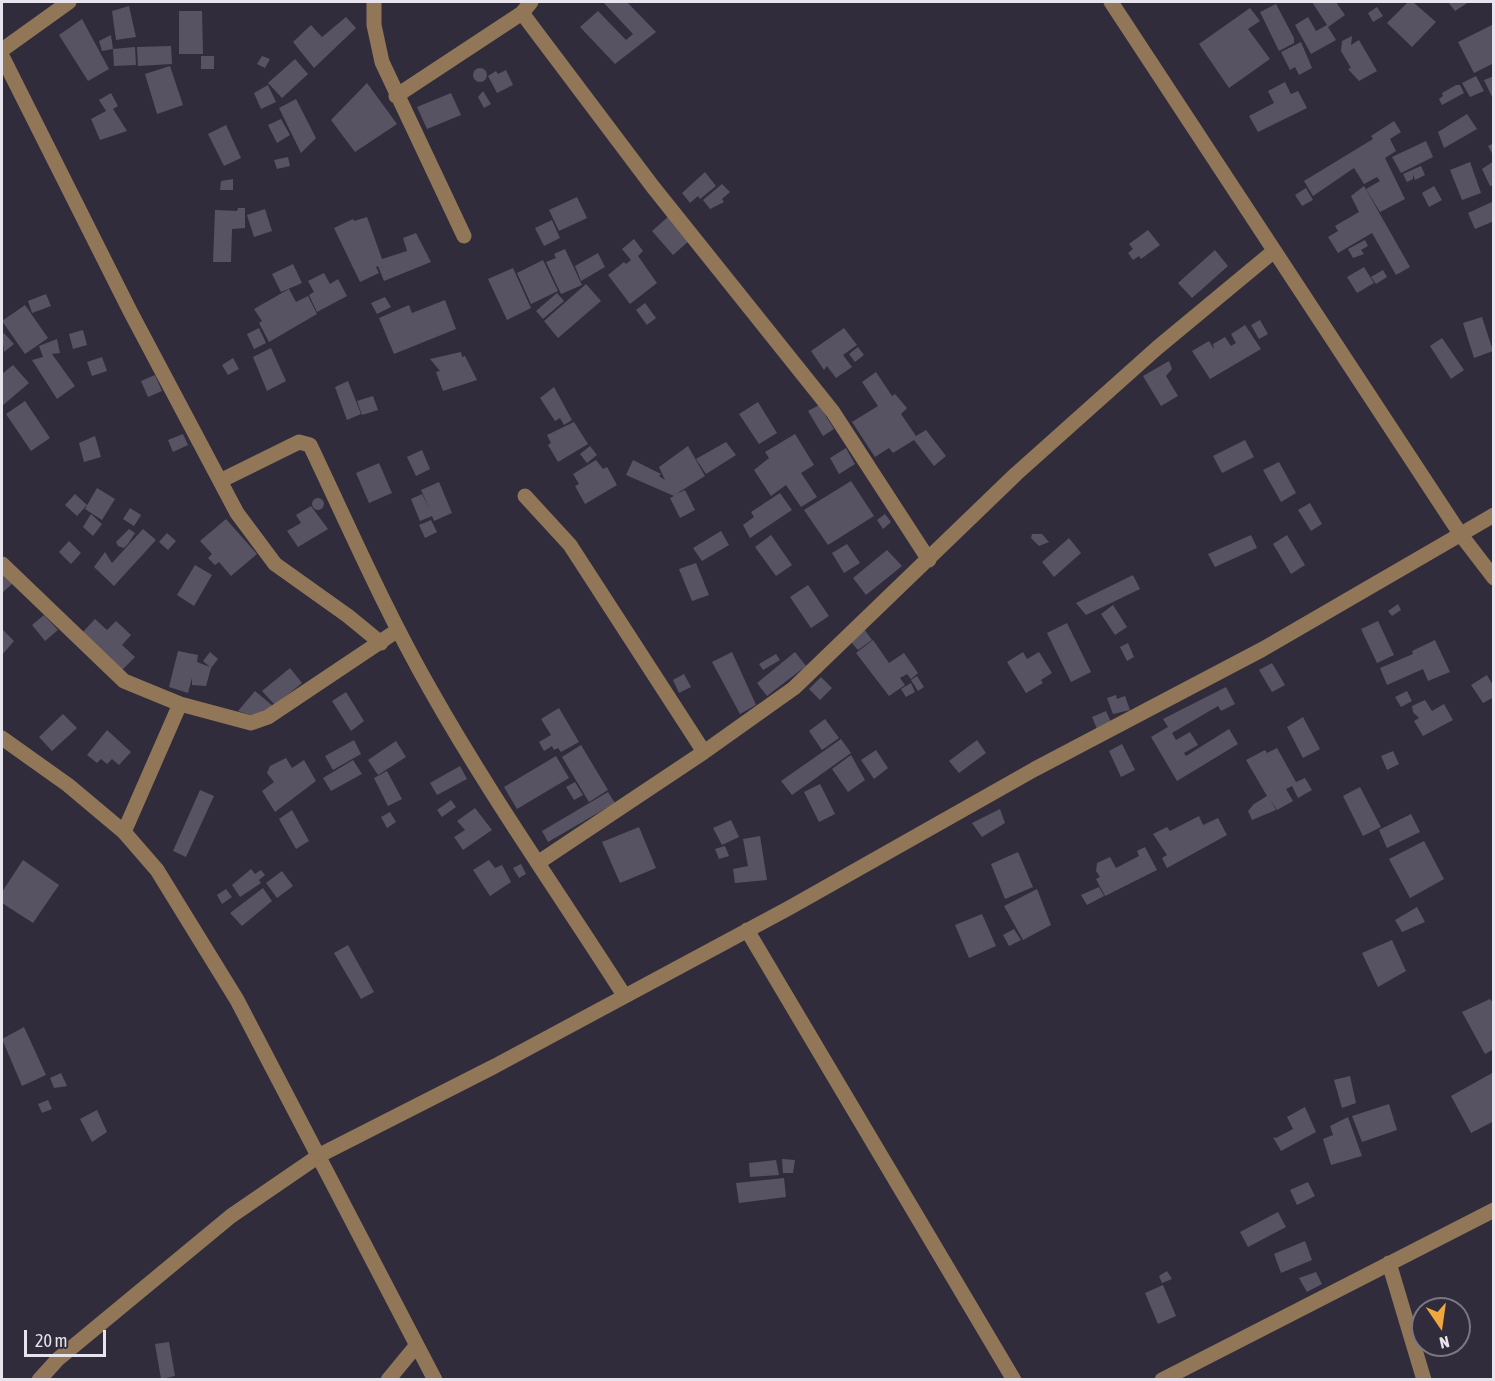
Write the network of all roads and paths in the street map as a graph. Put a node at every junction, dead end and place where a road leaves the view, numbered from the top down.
1 (69, 2) edge
2 (374, 2) edge
3 (1111, 2) edge
4 (527, 7) edge
5 (2, 50) edge
6 (2, 56) edge
7 (396, 96) junction
8 (464, 236) dead end
9 (1274, 252) junction
10 (220, 481) junction
11 (525, 496) dead end
12 (1494, 515) edge
13 (1461, 536) junction
14 (929, 560) junction
15 (2, 564) edge
16 (1494, 578) edge
17 (398, 630) junction
18 (381, 644) junction
19 (180, 704) junction
20 (2, 738) edge
21 (704, 752) junction
22 (124, 832) junction
23 (539, 862) junction
24 (747, 930) junction
25 (624, 995) junction
26 (320, 1155) junction
27 (1494, 1210) edge
28 (1389, 1263) junction
29 (416, 1346) junction
30 (39, 1380) edge
31 (388, 1380) edge
32 (435, 1380) edge
33 (1014, 1380) edge
34 (1162, 1380) edge
35 (1424, 1380) edge

1 - 5 street
2 - 7 street
3 - 9 street
4 - 7 street
4 - 14 street
6 - 10 street
7 - 8 street
9 - 13 street
9 - 14 street
10 - 17 street
10 - 18 street
11 - 21 street
12 - 13 street
13 - 16 street
13 - 24 street
14 - 21 street
15 - 19 street
17 - 18 street
17 - 23 street
18 - 19 street
19 - 22 street
20 - 22 street
21 - 23 street
22 - 26 street
23 - 25 street
24 - 25 street
24 - 33 street
25 - 26 street
26 - 29 street
26 - 30 street
27 - 28 street
28 - 34 street
28 - 35 street
29 - 31 street
29 - 32 street

